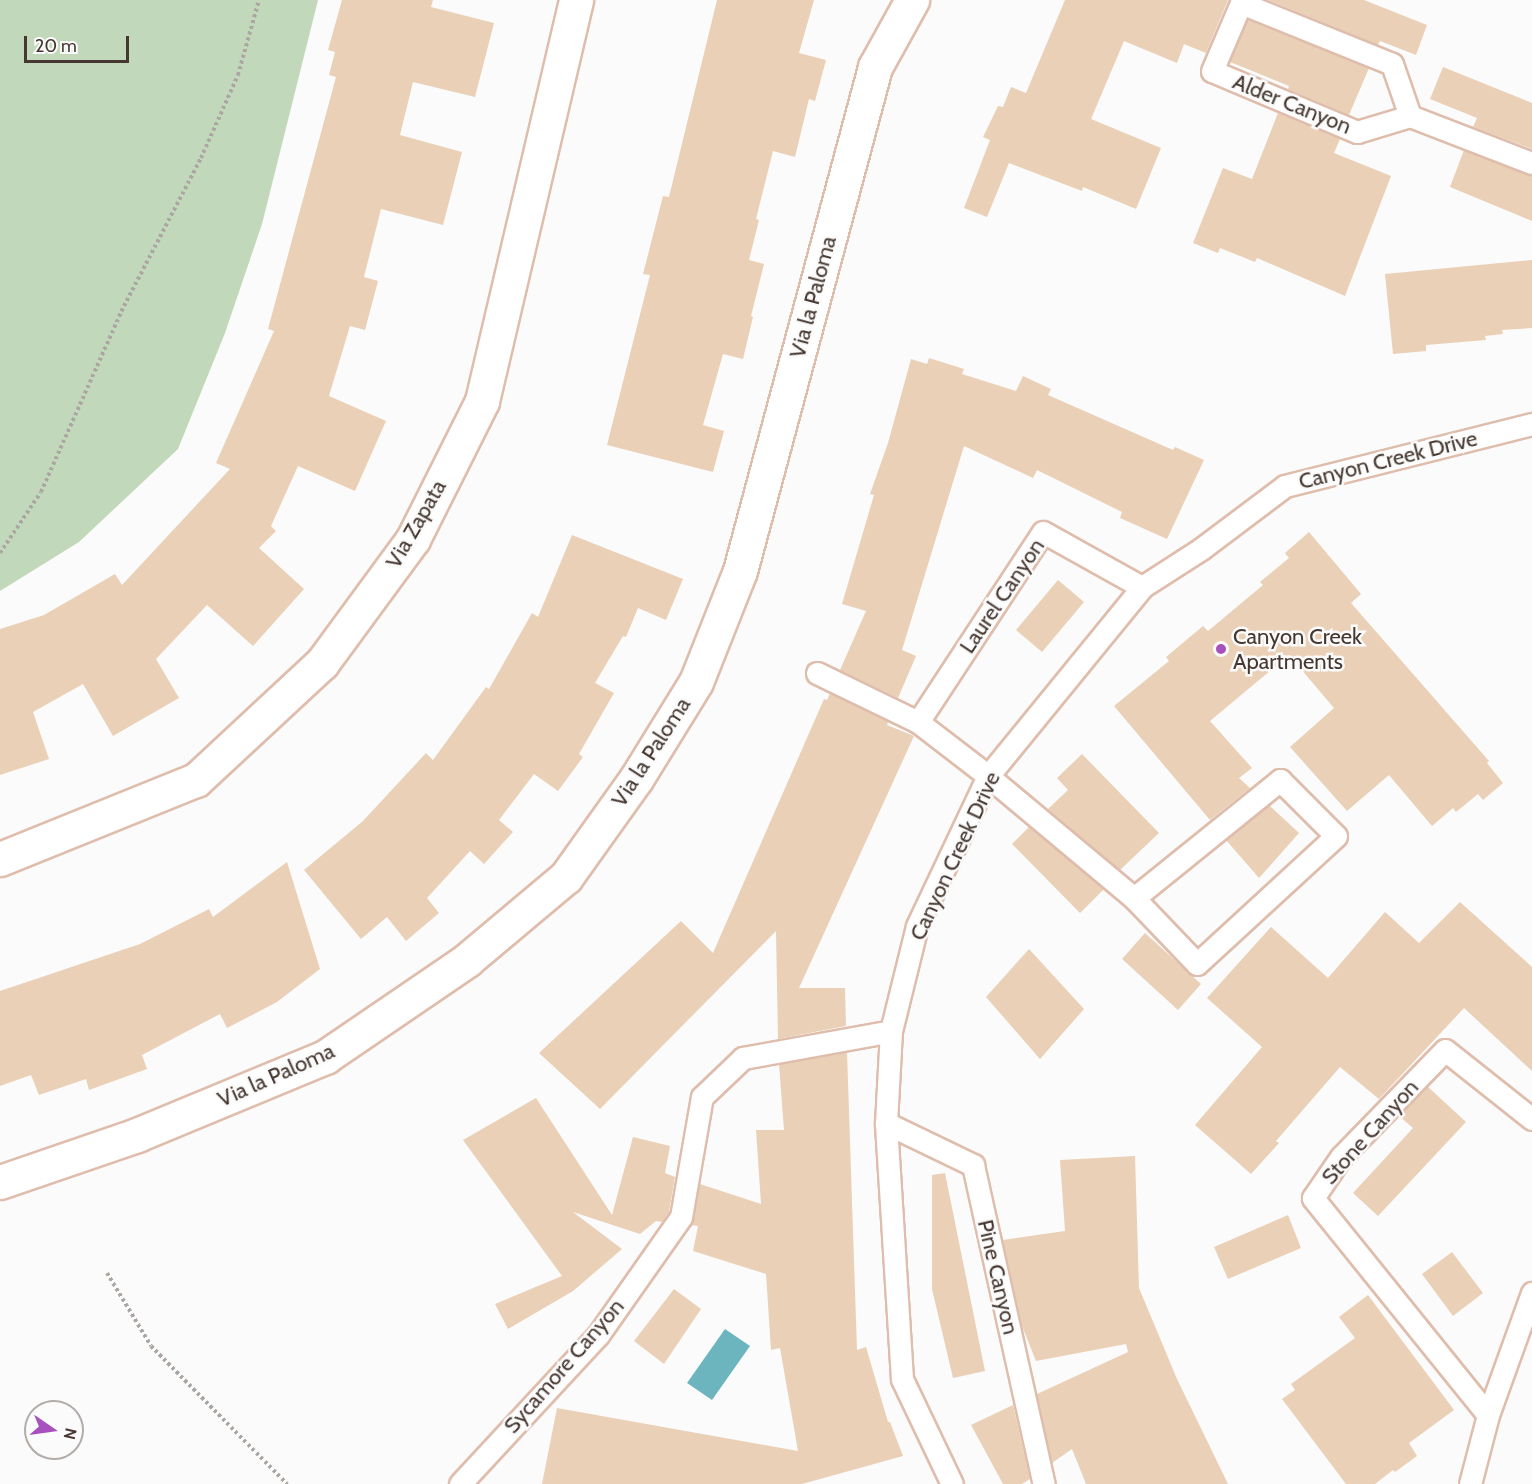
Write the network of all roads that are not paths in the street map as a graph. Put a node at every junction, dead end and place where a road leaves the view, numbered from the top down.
1 (576, 0) edge
2 (912, 0) edge
3 (1410, 116) junction
4 (1532, 163) edge
5 (1532, 424) edge
6 (1142, 587) junction
7 (817, 673) dead end
8 (918, 722) junction
9 (988, 776) junction
10 (0, 859) edge
11 (1134, 898) junction
12 (891, 1031) junction
13 (1532, 1119) edge
14 (886, 1123) junction
15 (0, 1182) edge
16 (1532, 1293) edge
17 (1488, 1415) junction
18 (460, 1484) edge
19 (952, 1484) edge
20 (1044, 1484) edge
21 (1470, 1484) edge

1 - 10 street, Via Zapata
2 - 15 street, Via la Paloma
3 - 3 lane, Alder Canyon
3 - 4 lane
5 - 6 lane, Canyon Creek Drive
6 - 8 lane, Laurel Canyon
6 - 9 lane, Canyon Creek Drive
7 - 8 lane
8 - 9 lane
9 - 11 lane
9 - 12 lane, Canyon Creek Drive
11 - 11 lane
12 - 14 lane, Canyon Creek Drive
12 - 18 lane, Sycamore Canyon
13 - 17 lane, Stone Canyon
14 - 19 lane, Canyon Creek Drive
14 - 20 lane, Pine Canyon
16 - 17 lane
17 - 21 lane

